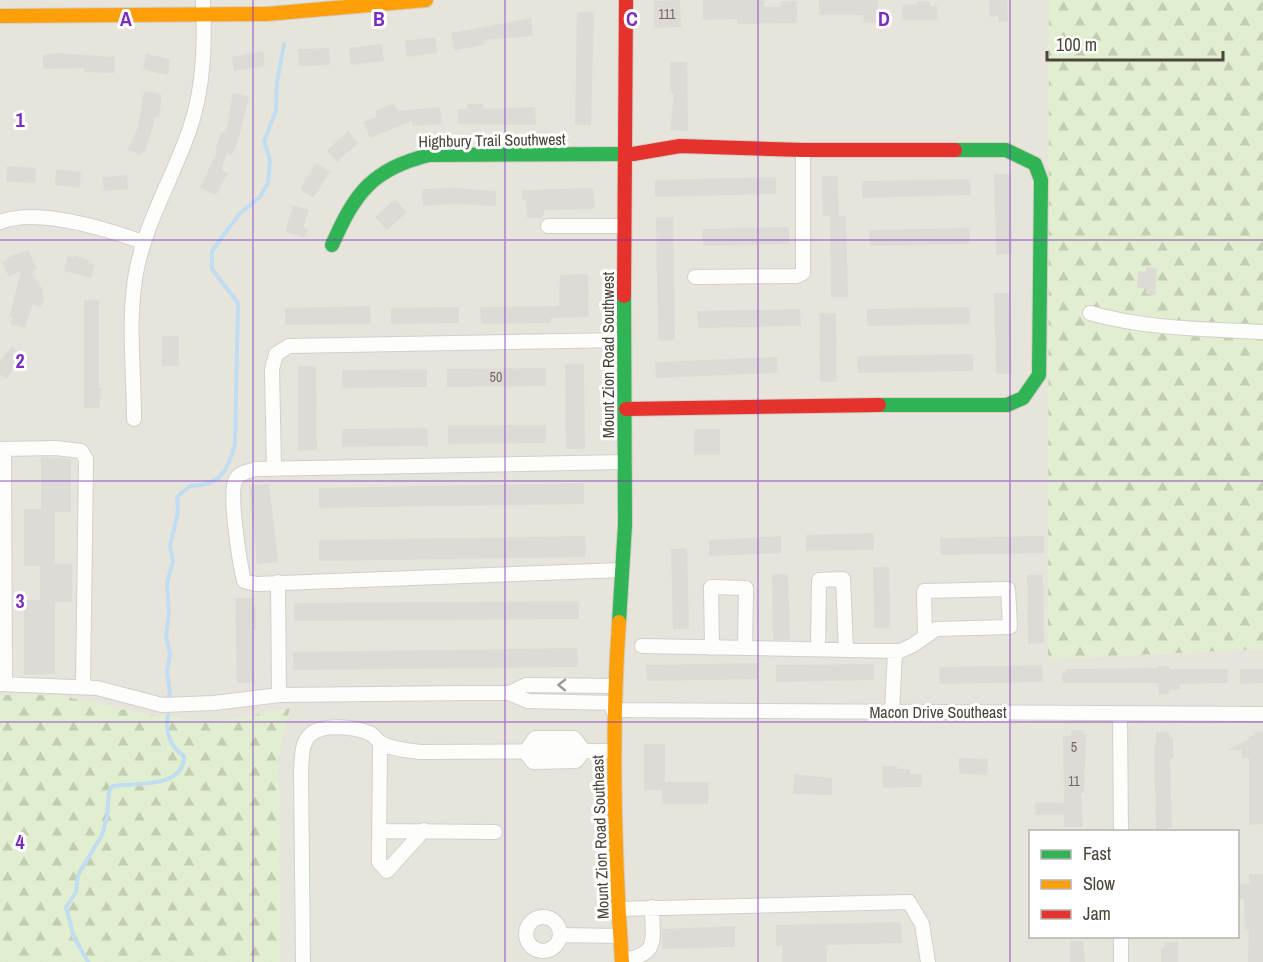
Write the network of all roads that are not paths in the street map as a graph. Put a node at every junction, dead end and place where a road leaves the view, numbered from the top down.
1 (426, 0) edge
2 (626, 0) edge
3 (203, 7) edge
4 (0, 16) edge
5 (803, 150) junction
6 (625, 155) junction
7 (0, 222) edge
8 (548, 226) dead end
9 (624, 226) junction
10 (143, 242) junction
11 (332, 245) dead end
12 (695, 277) dead end
13 (1090, 314) dead end
14 (1263, 332) edge
15 (624, 340) junction
16 (626, 409) junction
17 (134, 419) dead end
18 (0, 451) edge
19 (625, 462) junction
20 (274, 468) junction
21 (622, 570) junction
22 (278, 582) junction
23 (926, 636) junction
24 (642, 646) dead end
25 (711, 648) junction
26 (746, 648) junction
27 (818, 649) junction
28 (846, 650) junction
29 (895, 651) junction
30 (3, 684) edge
31 (83, 687) junction
32 (616, 687) junction
33 (509, 693) junction
34 (279, 695) junction
35 (614, 706) junction
36 (892, 712) junction
37 (1120, 713) junction
38 (1263, 714) edge
39 (380, 743) junction
40 (552, 750) junction
41 (584, 751) junction
42 (614, 751) junction
43 (525, 752) junction
44 (424, 830) junction
45 (1121, 830) edge
46 (379, 831) junction
47 (495, 832) dead end
48 (652, 907) junction
49 (618, 909) junction
50 (560, 935) dead end
51 (620, 936) junction
52 (1121, 938) edge
53 (622, 961) edge
54 (303, 962) edge
55 (928, 962) edge
56 (1121, 962) edge

1 - 3 street
2 - 6 street, Mount Zion Road Southwest
3 - 4 street
3 - 10 street
5 - 6 street, Highbury Trail Southwest
5 - 12 street
5 - 16 street, Highbury Trail Southwest
6 - 9 street, Mount Zion Road Southwest
6 - 11 street, Highbury Trail Southwest
7 - 10 street
8 - 9 street
9 - 15 street, Mount Zion Road Southwest
10 - 17 street
13 - 14 street
15 - 16 street, Mount Zion Road Southwest
15 - 20 street
16 - 19 street, Mount Zion Road Southwest
18 - 30 street
18 - 31 street
19 - 20 street
19 - 21 street, Mount Zion Road Southwest
20 - 22 street
21 - 22 street
21 - 32 street, Mount Zion Road Southwest
22 - 34 street
23 - 23 street
23 - 29 street
24 - 25 street
25 - 26 street
25 - 26 street
26 - 27 street
27 - 28 street
27 - 28 street
28 - 29 street
29 - 36 street
30 - 31 street
31 - 34 street
32 -> 33 street
32 - 35 street, Mount Zion Road Southwest
33 - 34 street
33 - 35 street, Macon Drive Southeast
35 - 36 street, Macon Drive Southeast
35 - 42 street, Mount Zion Road Southeast
36 - 37 street, Macon Drive Southeast
37 - 38 street, Macon Drive Southeast
37 - 45 street
39 - 43 street
39 - 46 street
39 - 54 street
40 - 41 street
40 - 41 street
40 - 43 street
40 - 43 street
41 - 42 street
42 - 49 street, Mount Zion Road Southeast
44 - 46 street
44 - 46 street
44 - 47 street
48 - 49 street
48 - 53 street
48 - 55 street
49 - 51 street, Mount Zion Road Southeast
50 - 51 street
51 - 53 street, Mount Zion Road Southeast
52 - 56 street

